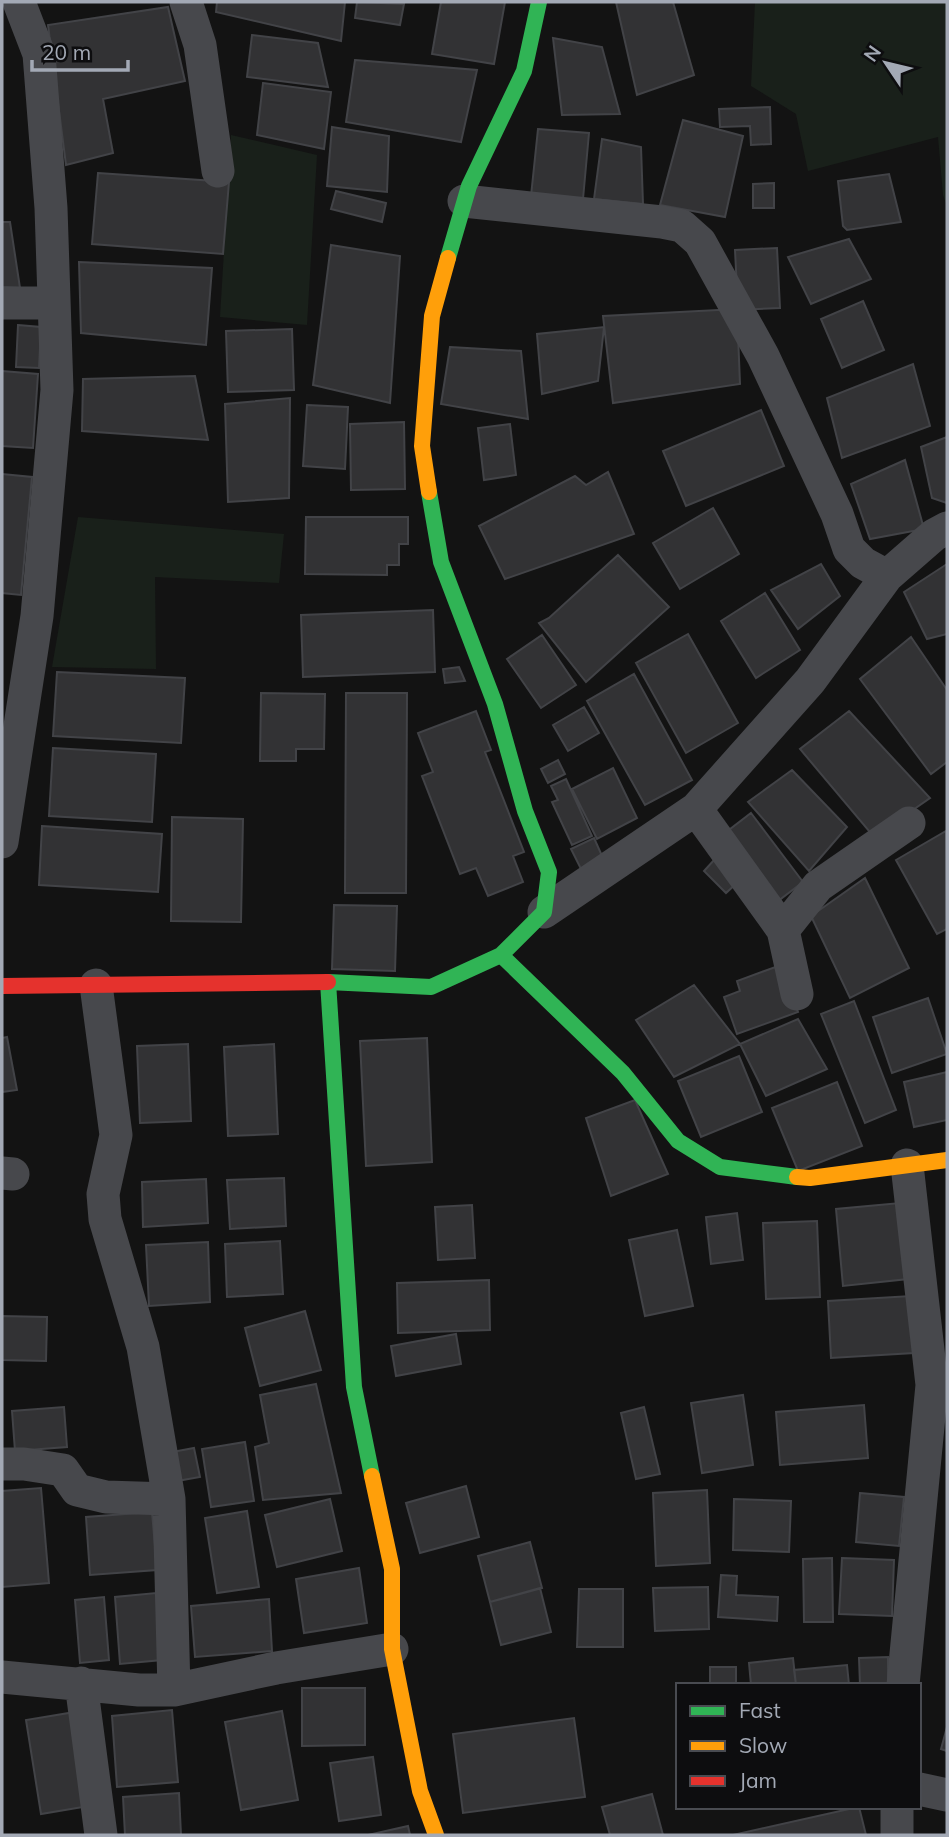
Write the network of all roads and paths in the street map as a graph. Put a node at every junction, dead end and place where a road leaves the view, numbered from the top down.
1 (19, 2) edge
2 (186, 2) edge
3 (539, 2) edge
4 (218, 171) dead end
5 (464, 201) junction
6 (2, 303) edge
7 (54, 303) junction
8 (947, 528) edge
9 (887, 576) junction
10 (696, 809) junction
11 (909, 823) dead end
12 (2, 842) edge
13 (544, 912) junction
14 (783, 930) junction
15 (501, 955) junction
16 (328, 982) junction
17 (96, 985) junction
18 (2, 986) edge
19 (797, 995) dead end
20 (947, 1160) edge
21 (907, 1165) junction
22 (2, 1464) edge
23 (169, 1499) junction
24 (392, 1649) junction
25 (2, 1677) edge
26 (81, 1683) junction
27 (902, 1683) edge
28 (174, 1690) junction
29 (921, 1789) edge
30 (947, 1795) edge
31 (897, 1809) edge
32 (101, 1835) edge
33 (436, 1835) edge
34 (897, 1835) edge

1 - 7 street
2 - 4 street
3 - 5 street
5 - 9 street
5 - 13 street
6 - 7 street
7 - 12 street
8 - 9 street
9 - 10 street
10 - 13 street
10 - 14 street
11 - 14 street
13 - 15 street
14 - 19 street
15 - 16 street
15 - 21 street
16 - 17 street
16 - 24 street
17 - 18 street
17 - 23 street
20 - 21 street
21 - 27 street
22 - 23 street
23 - 28 street
24 - 28 street
24 - 33 street
25 - 26 street
26 - 28 street
26 - 32 street
29 - 30 street
31 - 34 street

